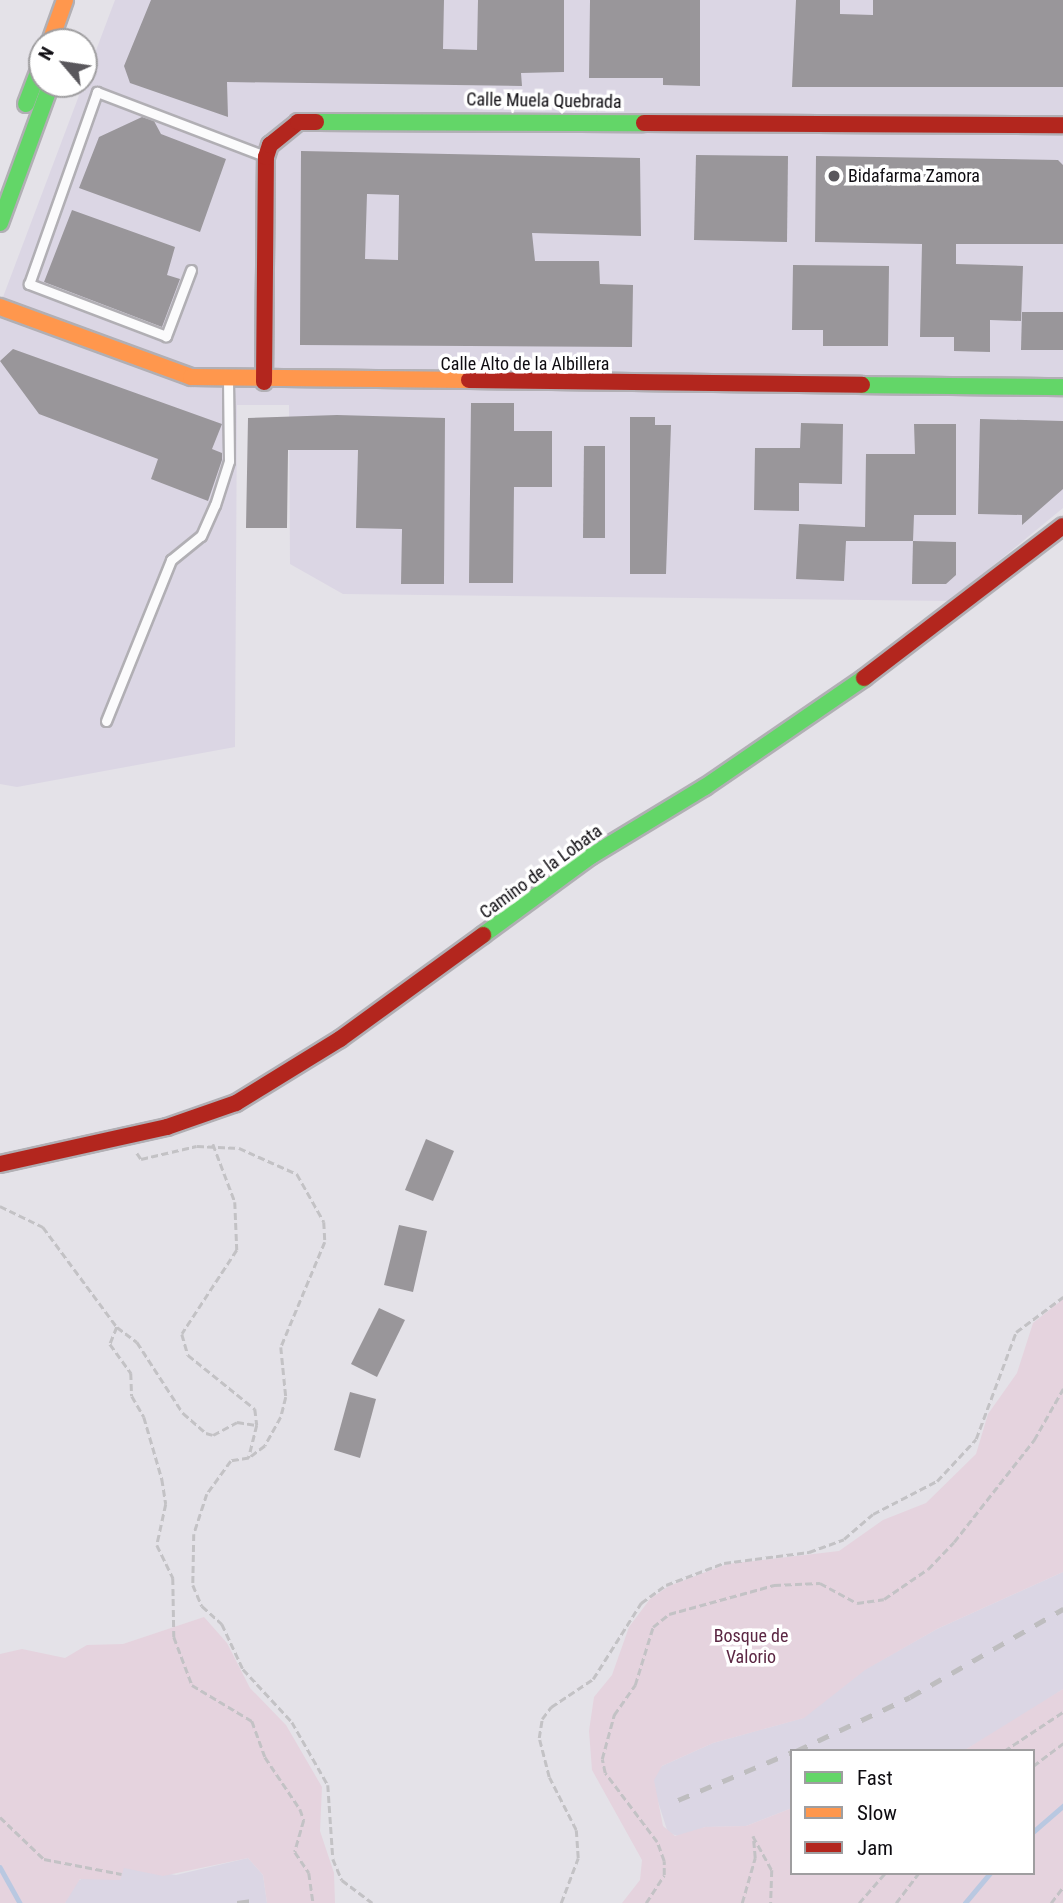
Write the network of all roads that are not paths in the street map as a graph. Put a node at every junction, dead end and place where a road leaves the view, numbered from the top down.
1 (65, 0) edge
2 (83, 0) edge
3 (55, 28) edge
4 (72, 28) edge
5 (28, 98) edge
6 (46, 98) edge
7 (1063, 125) edge
8 (266, 157) junction
9 (0, 173) edge
10 (0, 223) edge
11 (191, 270) dead end
12 (0, 307) edge
13 (228, 380) junction
14 (264, 382) junction
15 (1063, 387) edge
16 (1063, 526) edge
17 (106, 721) dead end
18 (0, 1164) edge

1 - 3 street
2 - 4 street
5 - 9 street
6 - 10 street
7 - 8 street, Calle Muela Quebrada
8 - 11 lane
8 - 14 street
12 - 13 street, Calle Alto de la Albillera
13 - 14 street, Calle Alto de la Albillera
13 - 17 lane
14 - 15 street, Calle Alto de la Albillera
16 - 18 street, Camino de la Lobata

